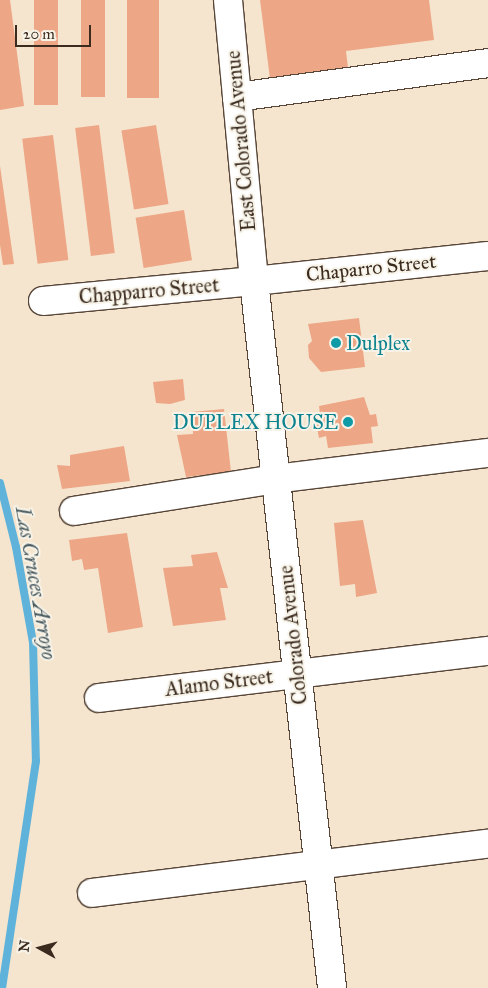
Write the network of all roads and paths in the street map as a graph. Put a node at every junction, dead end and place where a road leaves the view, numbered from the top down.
1 (228, 0) edge
2 (488, 63) edge
3 (237, 97) junction
4 (488, 256) edge
5 (254, 281) junction
6 (43, 301) dead end
7 (488, 453) edge
8 (276, 479) junction
9 (74, 511) dead end
10 (488, 651) edge
11 (297, 674) junction
12 (99, 698) dead end
13 (488, 844) edge
14 (319, 866) junction
15 (92, 893) dead end
16 (332, 988) edge

1 - 3 street, East Colorado Avenue
2 - 3 street
3 - 5 street, East Colorado Avenue
4 - 5 street, Chaparro Street
5 - 6 street, Chapparro Street
5 - 8 street, Colorado Avenue
7 - 8 street
8 - 9 street
8 - 11 street, Colorado Avenue
10 - 11 street, Alamo Street
11 - 12 street, Alamo Street
11 - 14 street, Colorado Avenue
13 - 14 street
14 - 15 street
14 - 16 street, Colorado Avenue

